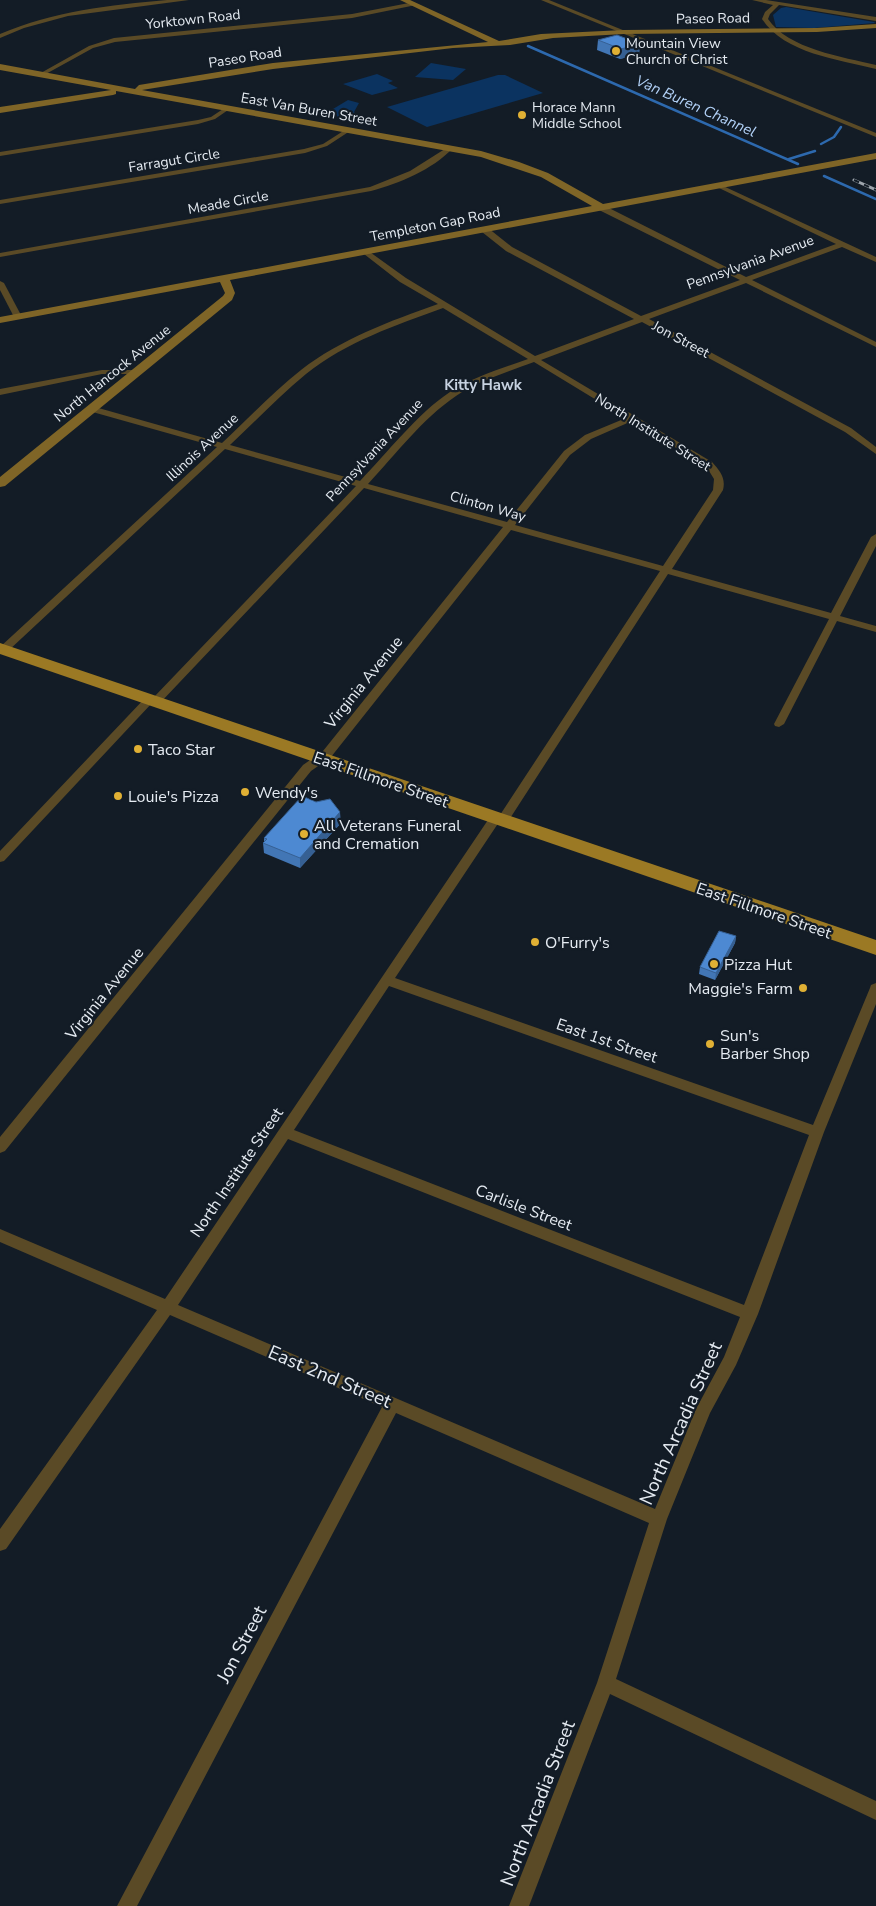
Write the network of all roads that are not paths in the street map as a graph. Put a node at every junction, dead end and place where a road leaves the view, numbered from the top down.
1 (186, 0) edge
2 (404, 0) edge
3 (544, 0) edge
4 (755, 0) edge
5 (774, 2) edge
6 (414, 4) junction
7 (876, 19) edge
8 (876, 26) edge
9 (464, 27) junction
10 (774, 30) junction
11 (474, 31) junction
12 (624, 32) junction
13 (0, 36) edge
14 (551, 36) junction
15 (531, 37) junction
16 (496, 43) junction
17 (476, 44) junction
18 (0, 67) edge
19 (876, 67) edge
20 (42, 74) junction
21 (126, 90) junction
22 (228, 108) junction
23 (0, 110) edge
24 (348, 130) junction
25 (876, 136) edge
26 (450, 148) junction
27 (0, 154) edge
28 (876, 156) edge
29 (721, 187) junction
30 (0, 202) edge
31 (602, 208) junction
32 (485, 230) junction
33 (842, 244) junction
34 (367, 252) junction
35 (0, 254) edge
36 (876, 260) edge
37 (224, 279) junction
38 (746, 280) junction
39 (0, 283) edge
40 (443, 305) junction
41 (18, 317) junction
42 (642, 319) junction
43 (0, 320) edge
44 (876, 345) edge
45 (534, 359) junction
46 (137, 372) junction
47 (0, 392) edge
48 (92, 410) junction
49 (632, 418) junction
50 (224, 446) junction
51 (876, 451) edge
52 (0, 483) edge
53 (363, 484) junction
54 (509, 526) junction
55 (876, 537) edge
56 (666, 570) junction
57 (836, 618) junction
58 (876, 629) edge
59 (2, 648) edge
60 (153, 700) junction
61 (779, 724) dead end
62 (320, 758) junction
63 (499, 818) junction
64 (0, 858) edge
65 (876, 948) edge
66 (385, 980) junction
67 (876, 988) edge
68 (284, 1132) junction
69 (817, 1132) junction
70 (3, 1139) edge
71 (0, 1235) edge
72 (167, 1308) junction
73 (750, 1314) junction
74 (393, 1403) junction
75 (658, 1519) junction
76 (0, 1543) edge
77 (606, 1683) junction
78 (876, 1812) edge
79 (127, 1906) edge
80 (518, 1906) edge

1 - 13 street
2 - 6 street
3 - 12 street
4 - 5 street
5 - 7 street
5 - 10 street
6 - 9 street
6 - 20 street, Yorktown Road
8 - 10 street, Paseo Road
9 - 11 street
9 - 17 street
10 - 12 street, Paseo Road
10 - 19 street
11 - 15 street
11 - 16 street
12 - 14 street, Paseo Road
12 - 25 street
14 - 15 street, Paseo Road
14 - 16 street, Paseo Road
15 - 16 street, Paseo Road
16 - 17 street, Paseo Road
17 - 21 street, Paseo Road
18 - 20 street, East Van Buren Street
20 - 21 street, East Van Buren Street
21 - 22 street, East Van Buren Street
21 - 23 street, Paseo Road
22 - 24 street, East Van Buren Street
22 - 27 street
24 - 26 street, East Van Buren Street
24 - 30 street, Farragut Circle
26 - 31 street, East Van Buren Street
26 - 35 street, Meade Circle
28 - 29 street, Templeton Gap Road
29 - 31 street, Templeton Gap Road
29 - 33 street
31 - 32 street, Templeton Gap Road
31 - 38 street
32 - 34 street, Templeton Gap Road
32 - 42 street, Jon Street
33 - 36 street
33 - 38 street, Pennsylvania Avenue
34 - 37 street, Templeton Gap Road
34 - 40 street, North Institute Street
37 - 41 street, Templeton Gap Road
37 - 46 street, North Hancock Avenue
38 - 42 street, Pennsylvania Avenue
38 - 44 street
39 - 41 street
40 - 45 street, North Institute Street
40 - 50 street, Illinois Avenue
41 - 43 street, Templeton Gap Road
42 - 45 street, Pennsylvania Avenue
42 - 51 street, Jon Street
45 - 49 street, North Institute Street
45 - 53 street, Pennsylvania Avenue
46 - 47 street
46 - 48 street, North Hancock Avenue
48 - 50 street, Clinton Way
48 - 52 street, North Hancock Avenue
49 - 54 street, Virginia Avenue
49 - 56 street, North Institute Street
50 - 53 street, Clinton Way
50 - 59 street, Illinois Avenue
53 - 54 street, Clinton Way
53 - 60 street, Pennsylvania Avenue
54 - 56 street, Clinton Way
54 - 62 street, Virginia Avenue
55 - 57 street
56 - 57 street, Clinton Way
56 - 63 street, North Institute Street
57 - 58 street, Clinton Way
57 - 61 street
59 - 60 main road, East Fillmore Street
60 - 62 main road, East Fillmore Street
60 - 64 street, Pennsylvania Avenue
62 - 63 main road, East Fillmore Street
62 - 70 street, Virginia Avenue
63 - 65 main road, East Fillmore Street
63 - 66 street, North Institute Street
66 - 68 street, North Institute Street
66 - 69 street, East 1st Street
67 - 69 street, North Arcadia Street
68 - 72 street, North Institute Street
68 - 73 street, Carlisle Street
69 - 73 street, North Arcadia Street
71 - 72 street, East 2nd Street
72 - 74 street, East 2nd Street
72 - 76 street, North Institute Street
73 - 75 street, North Arcadia Street
74 - 75 street, East 2nd Street
74 - 79 street, Jon Street
75 - 77 street, North Arcadia Street
77 - 78 street
77 - 80 street, North Arcadia Street

